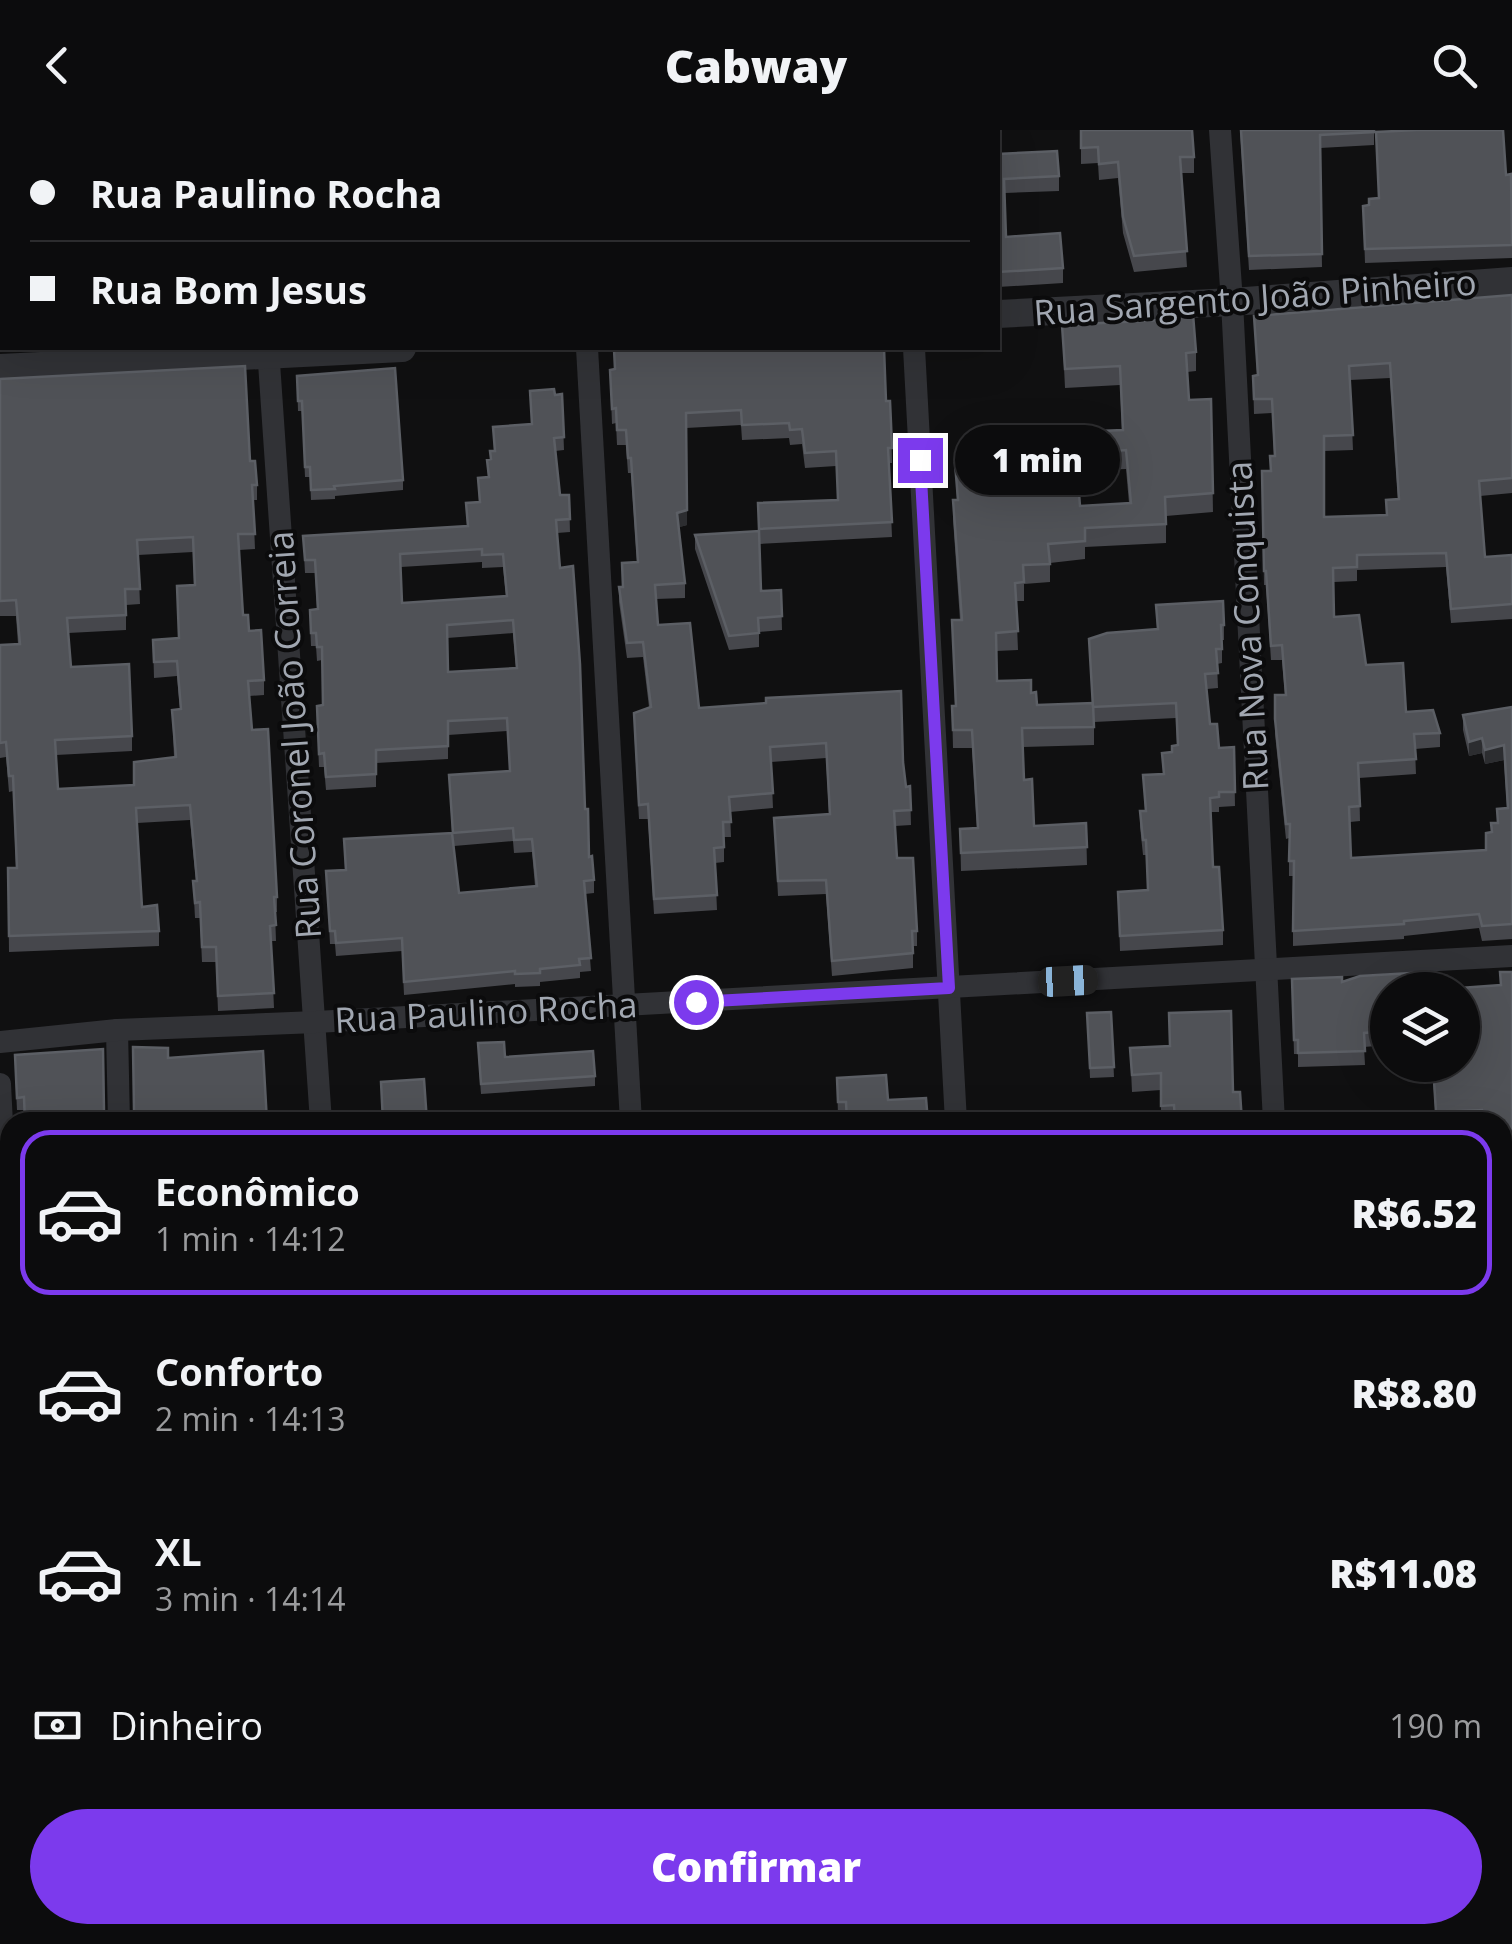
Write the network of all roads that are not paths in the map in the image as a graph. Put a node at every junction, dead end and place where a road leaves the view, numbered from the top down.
1 (1220, 130) edge
2 (1512, 280) edge
3 (1232, 302) junction
4 (1000, 314) edge
5 (335, 350) edge
6 (586, 350) edge
7 (914, 350) edge
8 (268, 352) edge
9 (0, 368) edge
10 (1512, 956) edge
11 (1266, 970) junction
12 (949, 988) junction
13 (624, 1006) junction
14 (316, 1022) junction
15 (117, 1030) junction
16 (0, 1042) edge
17 (0, 1084) edge
18 (1, 1112) edge
19 (119, 1112) edge
20 (320, 1112) edge
21 (630, 1112) edge
22 (955, 1112) edge
23 (1273, 1112) edge

1 - 3 street, Rua Nova Conquista
2 - 3 street, Rua Sargento João Pinheiro
3 - 4 street, Rua Sargento João Pinheiro
3 - 11 street, Rua Nova Conquista
5 - 8 street
6 - 13 street
7 - 12 street
8 - 9 street
8 - 14 street, Rua Coronel João Correia
10 - 11 street, Rua Paulino Rocha
11 - 12 street, Rua Paulino Rocha
11 - 23 street, Rua Nova Conquista
12 - 13 street, Rua Paulino Rocha
12 - 22 street
13 - 14 street, Rua Paulino Rocha
13 - 21 street
14 - 15 street, Rua Paulino Rocha
14 - 20 street, Rua Coronel João Correia
15 - 16 street, Rua Paulino Rocha
15 - 19 street
17 - 18 street

